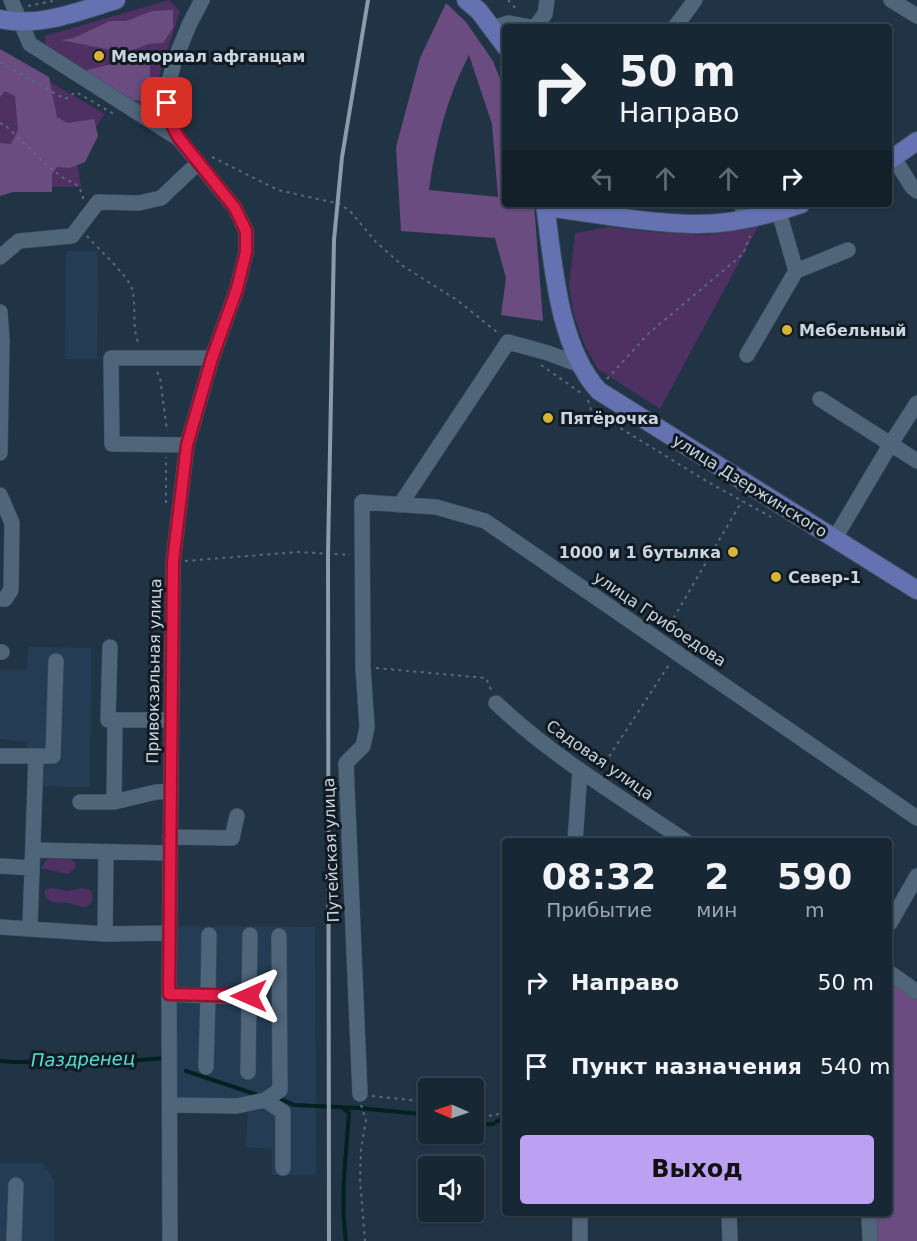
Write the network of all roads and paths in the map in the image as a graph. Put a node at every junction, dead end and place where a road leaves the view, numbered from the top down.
1 (58, 0) edge
2 (116, 0) edge
3 (202, 0) edge
4 (466, 0) edge
5 (548, 0) edge
6 (695, 0) edge
7 (891, 0) edge
8 (12, 2) edge
9 (917, 16) edge
10 (0, 19) edge
11 (21, 21) junction
12 (502, 24) edge
13 (503, 24) edge
14 (518, 24) edge
15 (535, 24) edge
16 (677, 24) edge
17 (493, 28) junction
18 (502, 41) edge
19 (0, 62) edge
20 (122, 119) dead end
21 (0, 123) edge
22 (179, 138) junction
23 (917, 141) edge
24 (892, 159) edge
25 (198, 163) junction
26 (917, 191) edge
27 (546, 207) edge
28 (566, 207) edge
29 (741, 207) edge
30 (793, 207) edge
31 (586, 208) edge
32 (780, 212) junction
33 (84, 221) junction
34 (751, 227) junction
35 (552, 247) junction
36 (848, 250) dead end
37 (0, 257) edge
38 (796, 271) junction
39 (0, 312) edge
40 (1, 340) edge
41 (747, 355) dead end
42 (149, 358) junction
43 (212, 358) junction
44 (580, 365) junction
45 (607, 380) dead end
46 (820, 399) dead end
47 (917, 403) edge
48 (167, 443) junction
49 (890, 444) junction
50 (187, 445) junction
51 (0, 453) edge
52 (917, 461) edge
53 (0, 495) edge
54 (743, 501) dead end
55 (362, 502) joint
56 (166, 505) dead end
57 (400, 505) junction
58 (835, 538) junction
59 (362, 556) junction
60 (173, 562) junction
61 (917, 590) edge
62 (0, 599) edge
63 (660, 641) junction
64 (110, 647) dead end
65 (678, 652) junction
66 (57, 661) dead end
67 (363, 667) junction
68 (496, 703) joint
69 (171, 720) junction
70 (115, 721) junction
71 (0, 756) edge
72 (36, 756) junction
73 (580, 770) junction
74 (594, 779) junction
75 (171, 791) junction
76 (80, 802) dead end
77 (114, 802) junction
78 (237, 816) dead end
79 (917, 818) edge
80 (575, 838) edge
81 (681, 838) edge
82 (170, 845) junction
83 (33, 850) junction
84 (106, 852) junction
85 (0, 866) edge
86 (32, 868) junction
87 (917, 876) edge
88 (892, 920) edge
89 (0, 927) edge
90 (30, 927) junction
91 (169, 933) junction
92 (105, 934) junction
93 (209, 934) dead end
94 (250, 935) dead end
95 (279, 936) dead end
96 (892, 974) edge
97 (917, 992) edge
98 (169, 994) junction
99 (208, 996) junction
100 (249, 996) junction
101 (206, 1067) dead end
102 (248, 1072) dead end
103 (360, 1094) joint
104 (265, 1100) junction
105 (418, 1101) edge
106 (170, 1105) junction
107 (502, 1112) edge
108 (363, 1113) dead end
109 (484, 1115) edge
110 (283, 1168) dead end
111 (16, 1185) dead end
112 (580, 1216) edge
113 (729, 1216) edge
114 (869, 1216) edge
115 (14, 1241) edge
116 (170, 1241) edge
117 (365, 1241) edge
118 (580, 1241) edge
119 (730, 1241) edge
120 (870, 1241) edge

1 - 8 path
2 - 11 main road
3 - 22 street, Привокзальная улица
4 - 17 main road
5 - 15 street
6 - 16 street
7 - 9 street
8 - 11 street
10 - 11 main road
11 - 22 street
12 - 17 street
13 - 14 street
17 - 18 main road
19 - 20 path
21 - 33 path
22 - 25 street, Привокзальная улица
23 - 24 main road
24 - 26 street
25 - 33 street
25 - 43 street, Привокзальная улица
27 - 35 main road, улица Дзержинского
28 - 31 main road
29 - 34 street
30 - 32 main road
31 - 34 main road
31 - 35 main road
32 - 34 main road
32 - 38 street
33 - 37 street
33 - 42 path
34 - 45 path
35 - 44 main road, улица Дзержинского
36 - 38 street
38 - 41 street
39 - 40 street
40 - 51 street
42 - 43 street
42 - 48 path
42 - 48 street
43 - 50 street, Привокзальная улица
44 - 57 street
44 - 58 main road, улица Дзержинского
46 - 49 street
47 - 49 street
48 - 50 street
48 - 56 path
49 - 52 street
49 - 58 street
50 - 60 street, Привокзальная улица
53 - 62 street
54 - 63 path
55 - 57 street, улица Грибоедова
55 - 59 street, Путейская улица
57 - 63 street, улица Грибоедова
58 - 61 main road, улица Дзержинского
59 - 60 path
59 - 67 street, Путейская улица
60 - 69 street, Привокзальная улица
63 - 65 street, улица Грибоедова
64 - 70 street
65 - 74 path
65 - 79 street, улица Грибоедова
66 - 72 street
67 - 68 path
67 - 103 street, Путейская улица
68 - 73 street, Садовая улица
69 - 70 street
69 - 75 street, Привокзальная улица
70 - 77 street
71 - 72 street
72 - 83 street
73 - 74 street, Садовая улица
73 - 80 street
74 - 81 street, Садовая улица
75 - 77 street
75 - 82 street, Привокзальная улица
76 - 77 street
78 - 82 street
82 - 84 street
82 - 91 street, Привокзальная улица
83 - 84 street
83 - 86 street
84 - 92 street
85 - 86 street
86 - 90 street
87 - 88 street
89 - 90 street
90 - 92 street
91 - 92 street
91 - 98 street, Привокзальная улица
93 - 99 street
94 - 100 street
95 - 104 street
96 - 97 street
98 - 99 street
98 - 106 street, Привокзальная улица
99 - 100 street
99 - 101 street
100 - 102 street
103 - 105 path
104 - 106 street
104 - 110 street
106 - 116 street, Привокзальная улица
107 - 109 path
108 - 117 path
111 - 115 street
112 - 118 street
113 - 119 street
114 - 120 street

